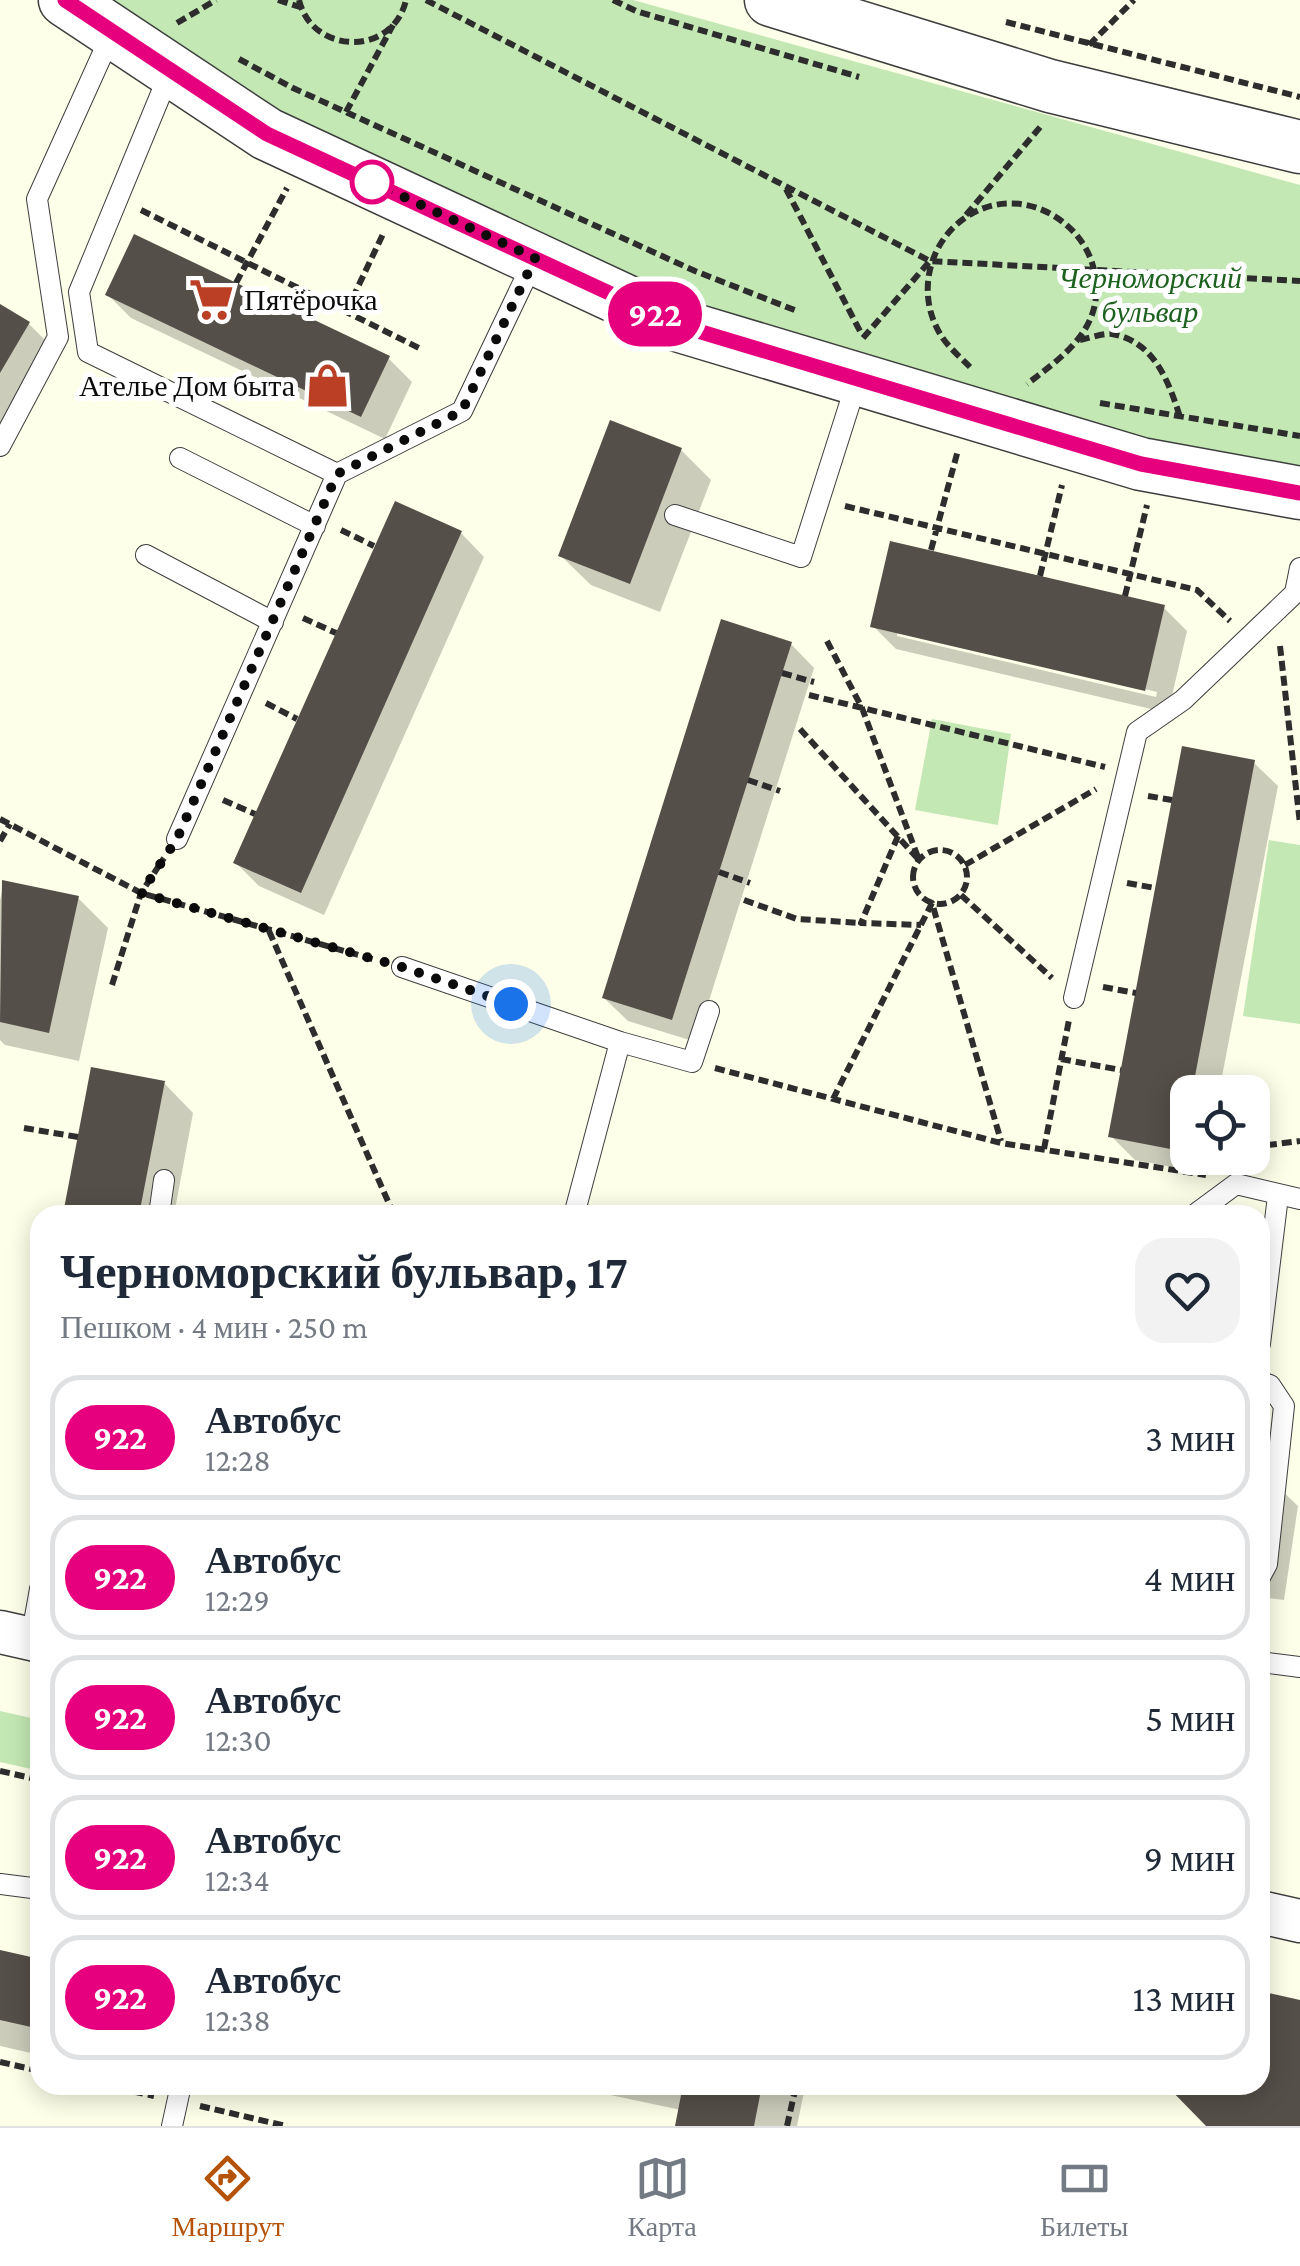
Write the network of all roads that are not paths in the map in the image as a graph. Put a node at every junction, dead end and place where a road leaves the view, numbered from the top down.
1 (65, 0) edge
2 (771, 0) edge
3 (113, 32) junction
4 (180, 42) junction
5 (1300, 147) edge
6 (535, 258) junction
7 (861, 348) junction
8 (0, 446) edge
9 (180, 458) dead end
10 (337, 474) junction
11 (1300, 493) edge
12 (674, 515) dead end
13 (316, 523) junction
14 (146, 555) dead end
15 (1300, 568) edge
16 (273, 622) junction
17 (177, 839) road end
18 (402, 967) road end
19 (1074, 998) road end
20 (709, 1011) dead end
21 (620, 1042) junction
22 (164, 1180) dead end
23 (1278, 1196) junction
24 (1300, 1200) edge
25 (160, 1205) edge
26 (577, 1205) edge
27 (1208, 1205) edge
28 (1270, 1262) edge
29 (1270, 1385) edge
30 (1270, 1536) edge
31 (1270, 1663) edge
32 (1300, 1667) edge
33 (0, 1884) edge
34 (30, 1888) edge
35 (1270, 1914) edge
36 (1300, 1921) edge
37 (179, 2095) edge
38 (172, 2126) edge

1 - 3 street
2 - 5 street
3 - 4 street
3 - 8 lane
4 - 6 street
4 - 10 lane
6 - 7 street
6 - 10 lane
7 - 11 street
7 - 12 lane
9 - 13 lane
10 - 13 lane
13 - 16 lane
14 - 16 lane
15 - 19 lane
16 - 17 lane
18 - 21 lane
20 - 21 lane
21 - 26 lane
22 - 25 lane
23 - 24 lane
23 - 27 lane
23 - 28 lane
29 - 30 lane
31 - 32 lane
33 - 34 lane
35 - 36 street
37 - 38 lane

